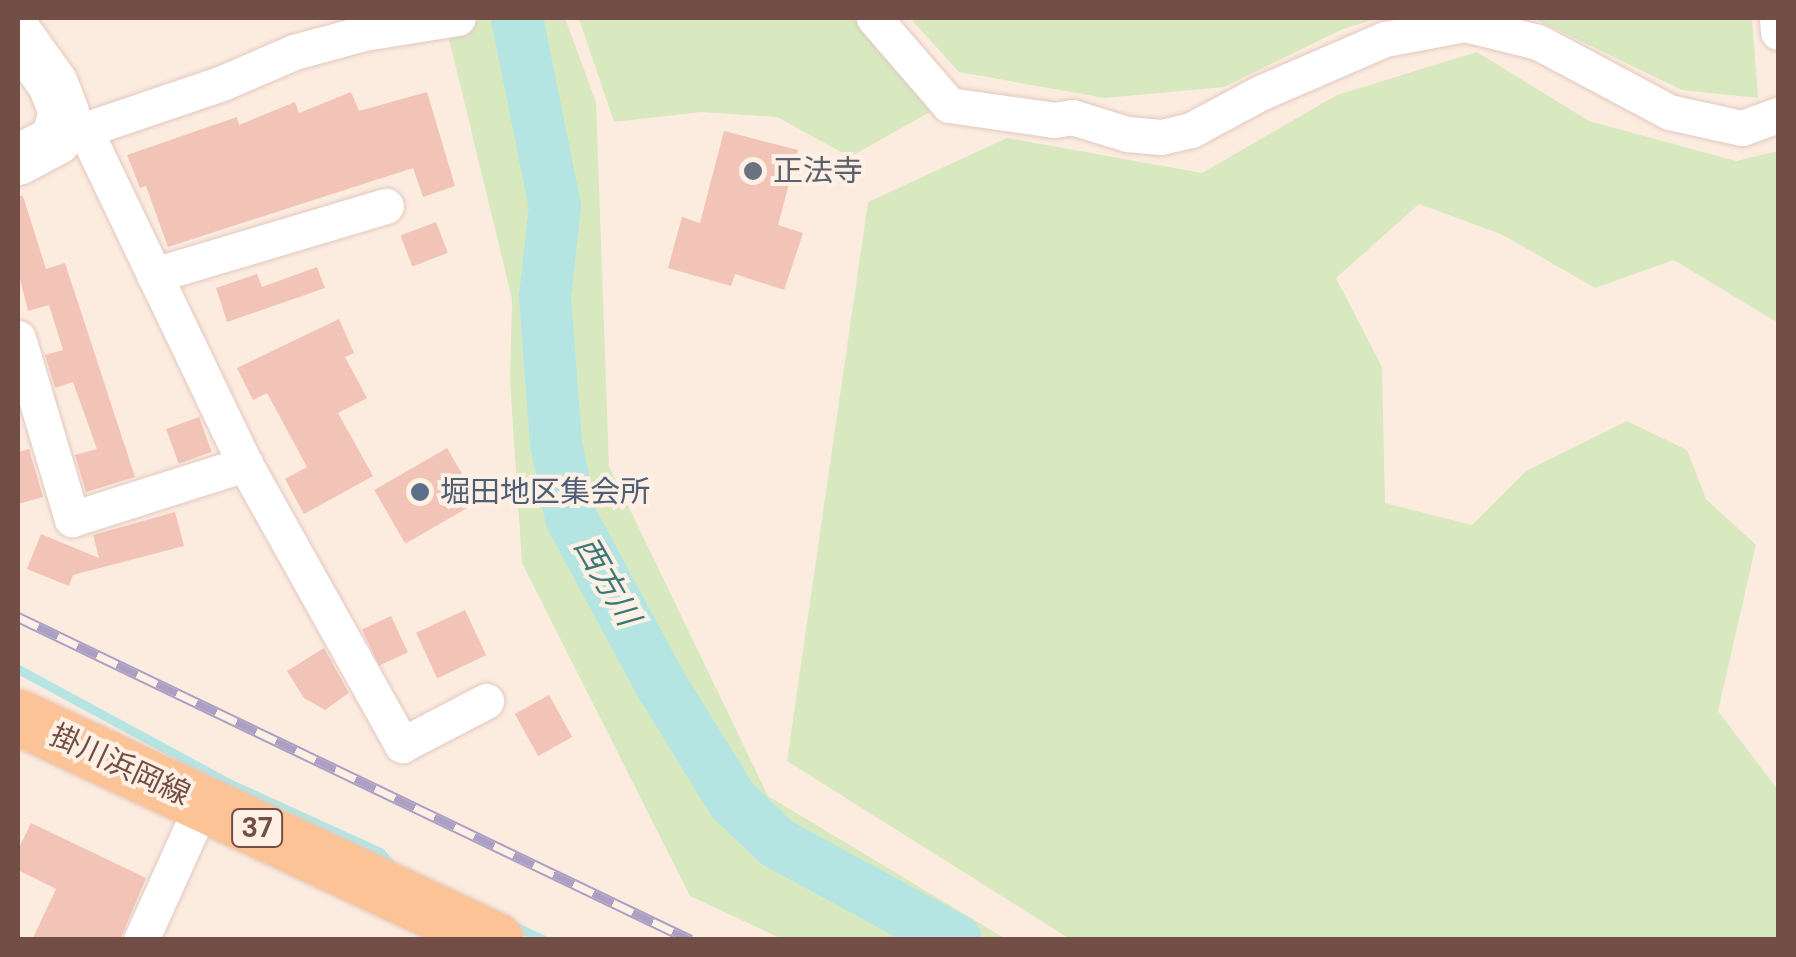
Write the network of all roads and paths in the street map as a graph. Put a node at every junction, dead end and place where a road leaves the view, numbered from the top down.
1 (458, 18) edge
2 (874, 18) edge
3 (1776, 18) edge
4 (1778, 32) edge
5 (18, 36) edge
6 (1778, 114) edge
7 (52, 143) edge
8 (386, 206) dead end
9 (154, 275) junction
10 (18, 338) edge
11 (245, 464) junction
12 (486, 701) dead end
13 (18, 717) edge
14 (203, 803) junction
15 (462, 932) edge
16 (141, 940) edge

1 - 7 street
2 - 6 street
3 - 4 street
5 - 7 street
7 - 9 street
8 - 9 street
9 - 11 street
10 - 11 street
11 - 12 street
13 - 14 main road, 掛川浜岡線 / 37
14 - 15 main road, 掛川浜岡線 / 37
14 - 16 street

